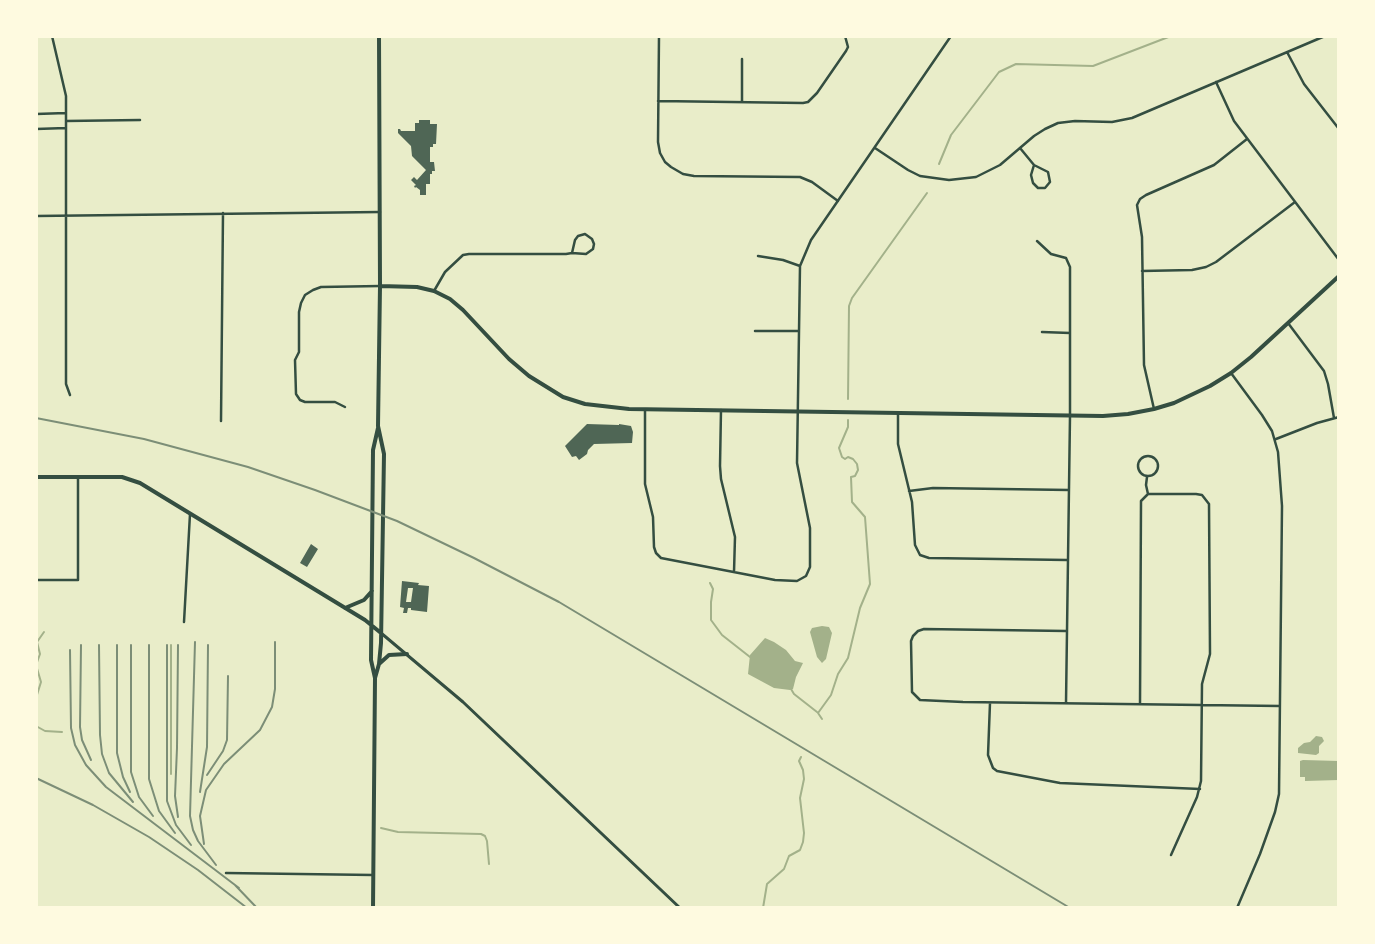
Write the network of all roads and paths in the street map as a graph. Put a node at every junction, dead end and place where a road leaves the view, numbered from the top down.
1 (52, 36) edge
2 (379, 36) edge
3 (659, 36) edge
4 (844, 36) edge
5 (951, 36) edge
6 (1325, 36) edge
7 (1288, 52) junction
8 (742, 59) dead end
9 (1216, 82) junction
10 (658, 101) junction
11 (742, 102) junction
12 (66, 113) junction
13 (36, 114) edge
14 (140, 120) dead end
15 (66, 121) junction
16 (66, 128) junction
17 (36, 129) edge
18 (1339, 129) edge
19 (1247, 139) junction
20 (875, 148) junction
21 (1020, 148) junction
22 (1034, 165) junction
23 (838, 201) junction
24 (1295, 202) junction
25 (380, 212) junction
26 (223, 213) junction
27 (36, 216) edge
28 (67, 216) junction
29 (1037, 240) dead end
30 (572, 253) junction
31 (758, 256) dead end
32 (1339, 260) edge
33 (800, 266) junction
34 (1142, 271) junction
35 (1339, 276) edge
36 (380, 286) junction
37 (434, 291) junction
38 (1288, 323) junction
39 (755, 331) dead end
40 (799, 331) junction
41 (1042, 332) dead end
42 (1070, 333) junction
43 (1231, 373) junction
44 (70, 395) dead end
45 (345, 407) dead end
46 (645, 408) junction
47 (1154, 409) junction
48 (721, 410) junction
49 (798, 411) junction
50 (898, 413) junction
51 (1070, 416) junction
52 (1339, 417) edge
53 (1334, 418) junction
54 (221, 421) dead end
55 (378, 426) junction
56 (1276, 440) junction
57 (36, 477) edge
58 (78, 477) junction
59 (1147, 477) junction
60 (1069, 490) junction
61 (909, 491) junction
62 (1148, 494) junction
63 (190, 513) junction
64 (1067, 560) junction
65 (734, 572) junction
66 (36, 580) edge
67 (372, 591) junction
68 (345, 608) junction
69 (184, 622) dead end
70 (372, 625) junction
71 (1066, 631) junction
72 (381, 633) junction
73 (407, 654) junction
74 (379, 664) junction
75 (375, 678) junction
76 (990, 703) junction
77 (1066, 703) junction
78 (1140, 704) junction
79 (1202, 705) junction
80 (1280, 706) junction
81 (1200, 788) junction
82 (1171, 855) dead end
83 (226, 873) dead end
84 (373, 875) junction
85 (373, 908) edge
86 (680, 908) edge
87 (1236, 908) edge

1 - 12 street
2 - 25 main road
3 - 10 street
4 - 11 street
5 - 20 street
6 - 7 street
7 - 9 street
7 - 18 street
8 - 11 street
9 - 19 street
9 - 21 street
10 - 11 street
10 - 23 street
12 - 13 street
12 - 15 street
14 - 15 street
15 - 16 street
16 - 17 street
16 - 28 street
19 - 24 street
19 - 34 street
20 - 21 street
20 - 23 street
21 - 22 street
22 - 22 street
23 - 33 street
24 - 32 street
24 - 34 street
25 - 26 street
25 - 36 main road
26 - 28 street
26 - 54 street
27 - 28 street
28 - 44 street
29 - 42 street
30 - 30 street
30 - 37 street
31 - 33 street
33 - 40 street
34 - 47 street
35 - 38 main road
36 - 37 main road
36 - 45 street
36 - 55 main road
37 - 46 main road
38 - 43 main road
38 - 53 street
39 - 40 street
40 - 49 street
41 - 42 street
42 - 51 street
43 - 47 main road
43 - 56 street
46 - 48 main road
46 - 65 street
47 - 51 main road
48 - 49 main road
48 - 65 street
49 - 50 main road
49 - 65 street
50 - 51 main road
50 - 61 street
51 - 60 street
52 - 53 street
53 - 56 street
55 - 67 main road
55 - 72 main road
56 - 80 street
57 - 58 main road
58 - 63 main road
58 - 66 street
59 - 59 street
59 - 62 street
60 - 61 street
60 - 64 street
61 - 64 street
62 - 78 street
62 - 79 street
63 - 68 main road
63 - 69 street
64 - 71 street
67 - 68 main road
67 - 70 main road
68 - 70 main road
70 - 72 main road
70 - 75 main road
71 - 76 street
71 - 77 street
72 - 73 street
72 - 74 main road
73 - 74 main road
73 - 86 street
74 - 75 main road
75 - 84 main road
76 - 77 street
76 - 81 street
77 - 78 street
78 - 79 street
79 - 80 street
79 - 81 street
80 - 87 street
81 - 82 street
83 - 84 street
84 - 85 main road

